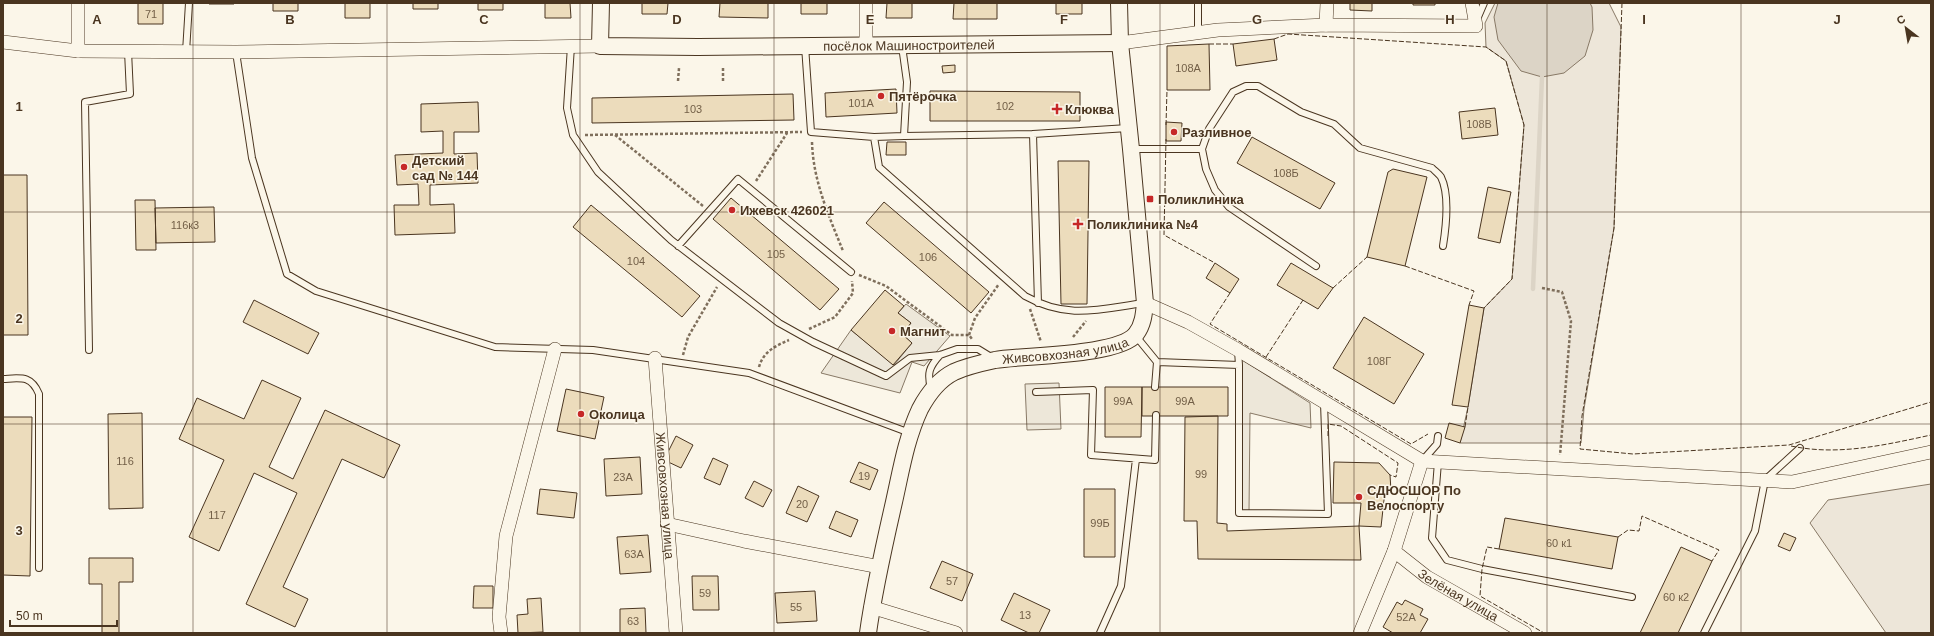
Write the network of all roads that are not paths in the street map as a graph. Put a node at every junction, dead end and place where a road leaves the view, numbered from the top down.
1 (78, 3) edge
2 (189, 3) edge
3 (601, 3) edge
4 (866, 3) edge
5 (1119, 3) edge
6 (1198, 3) edge
7 (1327, 3) edge
8 (1472, 3) edge
9 (1484, 3) edge
10 (1326, 25) junction
11 (1476, 26) junction
12 (1198, 33) junction
13 (3, 42) edge
14 (1120, 43) junction
15 (902, 45) junction
16 (571, 46) junction
17 (600, 46) junction
18 (805, 46) junction
19 (866, 46) junction
20 (78, 51) junction
21 (128, 51) junction
22 (186, 52) junction
23 (236, 52) junction
24 (1129, 128) junction
25 (1033, 134) junction
26 (904, 136) junction
27 (874, 137) junction
28 (1131, 149) junction
29 (1202, 149) junction
30 (678, 246) junction
31 (1443, 246) dead end
32 (1316, 266) dead end
33 (851, 272) road end
34 (1145, 302) junction
35 (1038, 303) junction
36 (1135, 335) junction
37 (555, 349) junction
38 (89, 350) dead end
39 (1238, 350) junction
40 (940, 355) junction
41 (655, 358) junction
42 (995, 360) junction
43 (1157, 362) junction
44 (1238, 365) junction
45 (3, 379) edge
46 (1155, 387) dead end
47 (931, 391) junction
48 (1036, 392) dead end
49 (1324, 403) junction
50 (1156, 415) dead end
51 (910, 433) junction
52 (1438, 436) dead end
53 (1800, 448) dead end
54 (1931, 452) edge
55 (1136, 459) junction
56 (1422, 461) junction
57 (1438, 462) junction
58 (1765, 480) junction
59 (668, 524) junction
60 (1394, 551) junction
61 (880, 567) junction
62 (39, 568) dead end
63 (1632, 597) dead end
64 (871, 607) junction
65 (501, 633) edge
66 (676, 633) edge
67 (868, 633) edge
68 (956, 633) edge
69 (1100, 633) edge
70 (1360, 633) edge
71 (1525, 633) edge
72 (1704, 633) edge

1 - 20 street
2 - 22 lane
3 - 17 street
4 - 19 street
5 - 14 street
6 - 12 lane
7 - 10 street
8 - 11 street
9 - 11 lane
10 - 11 street
10 - 12 street
12 - 14 street
13 - 20 street
14 - 15 street, посёлок Машиностроителей
14 - 24 street, Живсовхозная улица
15 - 19 street, посёлок Машиностроителей
15 - 26 lane
16 - 17 street
16 - 23 street
16 - 30 lane
17 - 18 street, посёлок Машиностроителей
18 - 19 street, посёлок Машиностроителей
18 - 27 lane
20 - 21 street
21 - 22 street
21 - 38 lane
22 - 23 street
23 - 37 lane
24 - 25 lane
24 - 28 street, Живсовхозная улица
25 - 26 lane
25 - 35 lane
26 - 27 lane
27 - 35 lane
28 - 29 lane
28 - 34 street, Живсовхозная улица
29 - 31 lane
29 - 32 lane
30 - 33 lane
30 - 40 lane
34 - 35 lane
34 - 36 street, Живсовхозная улица
34 - 39 street
36 - 42 street, Живсовхозная улица
36 - 43 lane
37 - 41 lane
37 - 65 street
39 - 44 lane
39 - 49 street
40 - 42 lane
40 - 47 lane
41 - 51 lane
41 - 59 street, Живсовхозная улица
42 - 47 street, Живсовхозная улица
43 - 44 lane
43 - 46 lane
44 - 49 lane
45 - 62 lane
47 - 51 street, Живсовхозная улица
48 - 55 lane
49 - 56 street
50 - 55 lane
51 - 61 street, Живсовхозная улица
52 - 56 lane
53 - 58 lane
54 - 58 street
55 - 69 lane
56 - 57 street
56 - 60 street
57 - 58 street
57 - 63 lane
58 - 72 lane
59 - 61 street
59 - 66 street, Живсовхозная улица
60 - 70 street
60 - 71 street, Зелёная улица
61 - 64 street, Живсовхозная улица
64 - 67 street, Живсовхозная улица
64 - 68 street

